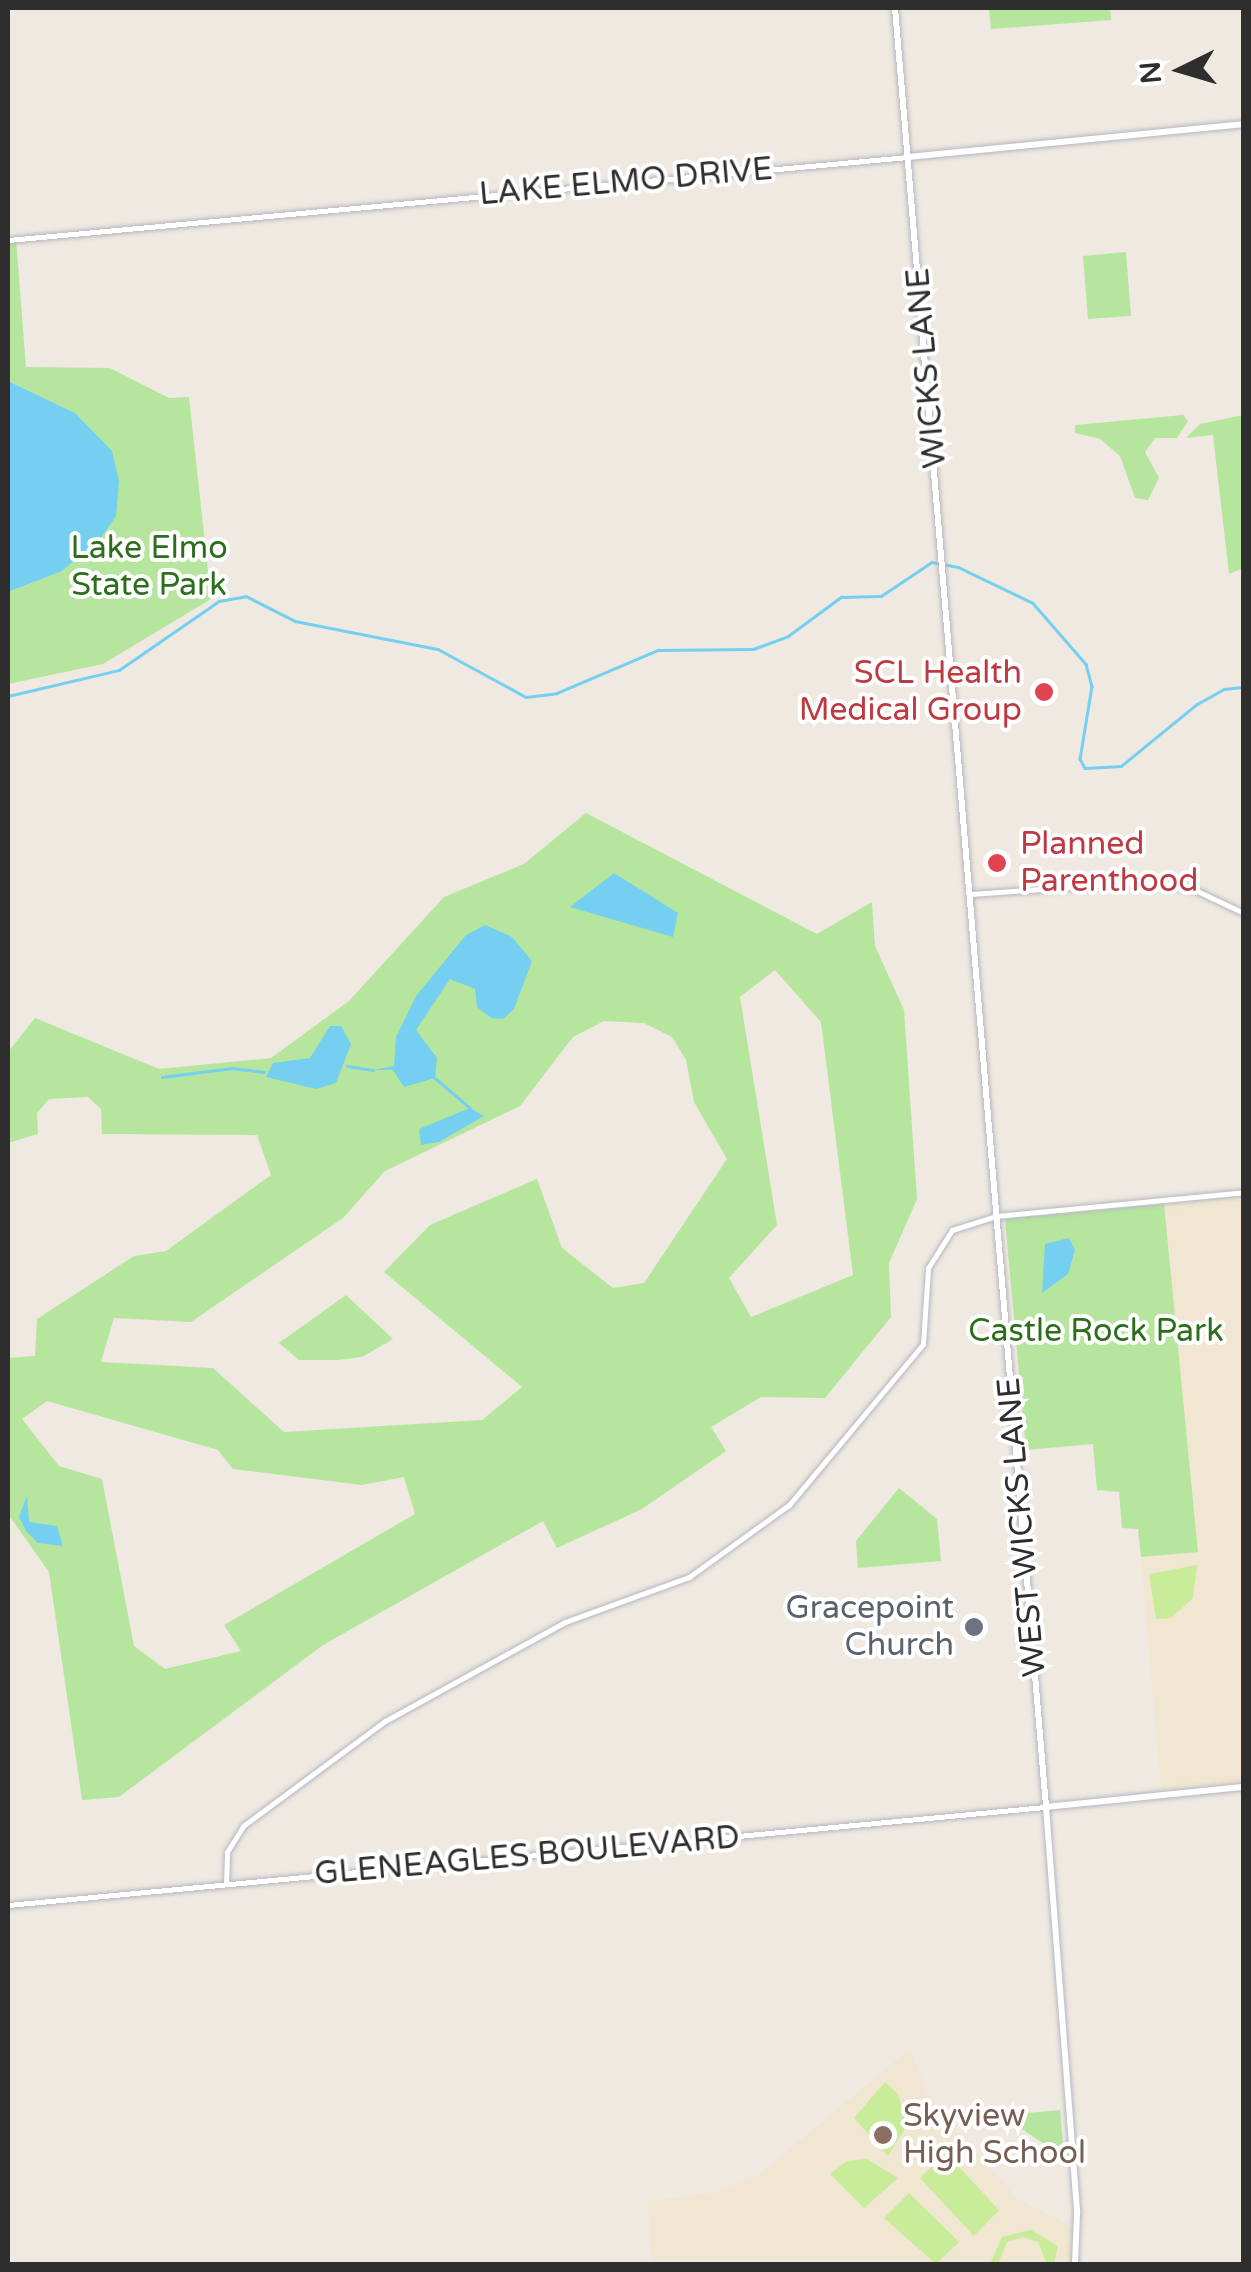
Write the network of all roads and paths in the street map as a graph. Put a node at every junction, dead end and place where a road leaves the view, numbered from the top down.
1 (895, 8) edge
2 (1244, 124) edge
3 (908, 157) junction
4 (8, 240) edge
5 (959, 729) joint
6 (972, 894) junction
7 (1244, 913) edge
8 (1244, 1192) edge
9 (996, 1216) junction
10 (1244, 1787) edge
11 (1046, 1807) junction
12 (226, 1884) junction
13 (8, 1905) edge
14 (1075, 2264) edge

1 - 3 main road, WICKS LANE
2 - 3 main road, LAKE ELMO DRIVE
3 - 4 street, LAKE ELMO DRIVE
3 - 5 main road, WICKS LANE
5 - 6 main road, WEST WICKS LANE
6 - 7 street
6 - 9 main road, WEST WICKS LANE
8 - 9 street
9 - 11 main road, WEST WICKS LANE
9 - 12 street
10 - 11 main road
11 - 12 street, GLENEAGLES BOULEVARD
11 - 14 main road, WEST WICKS LANE
12 - 13 street, GLENEAGLES BOULEVARD

